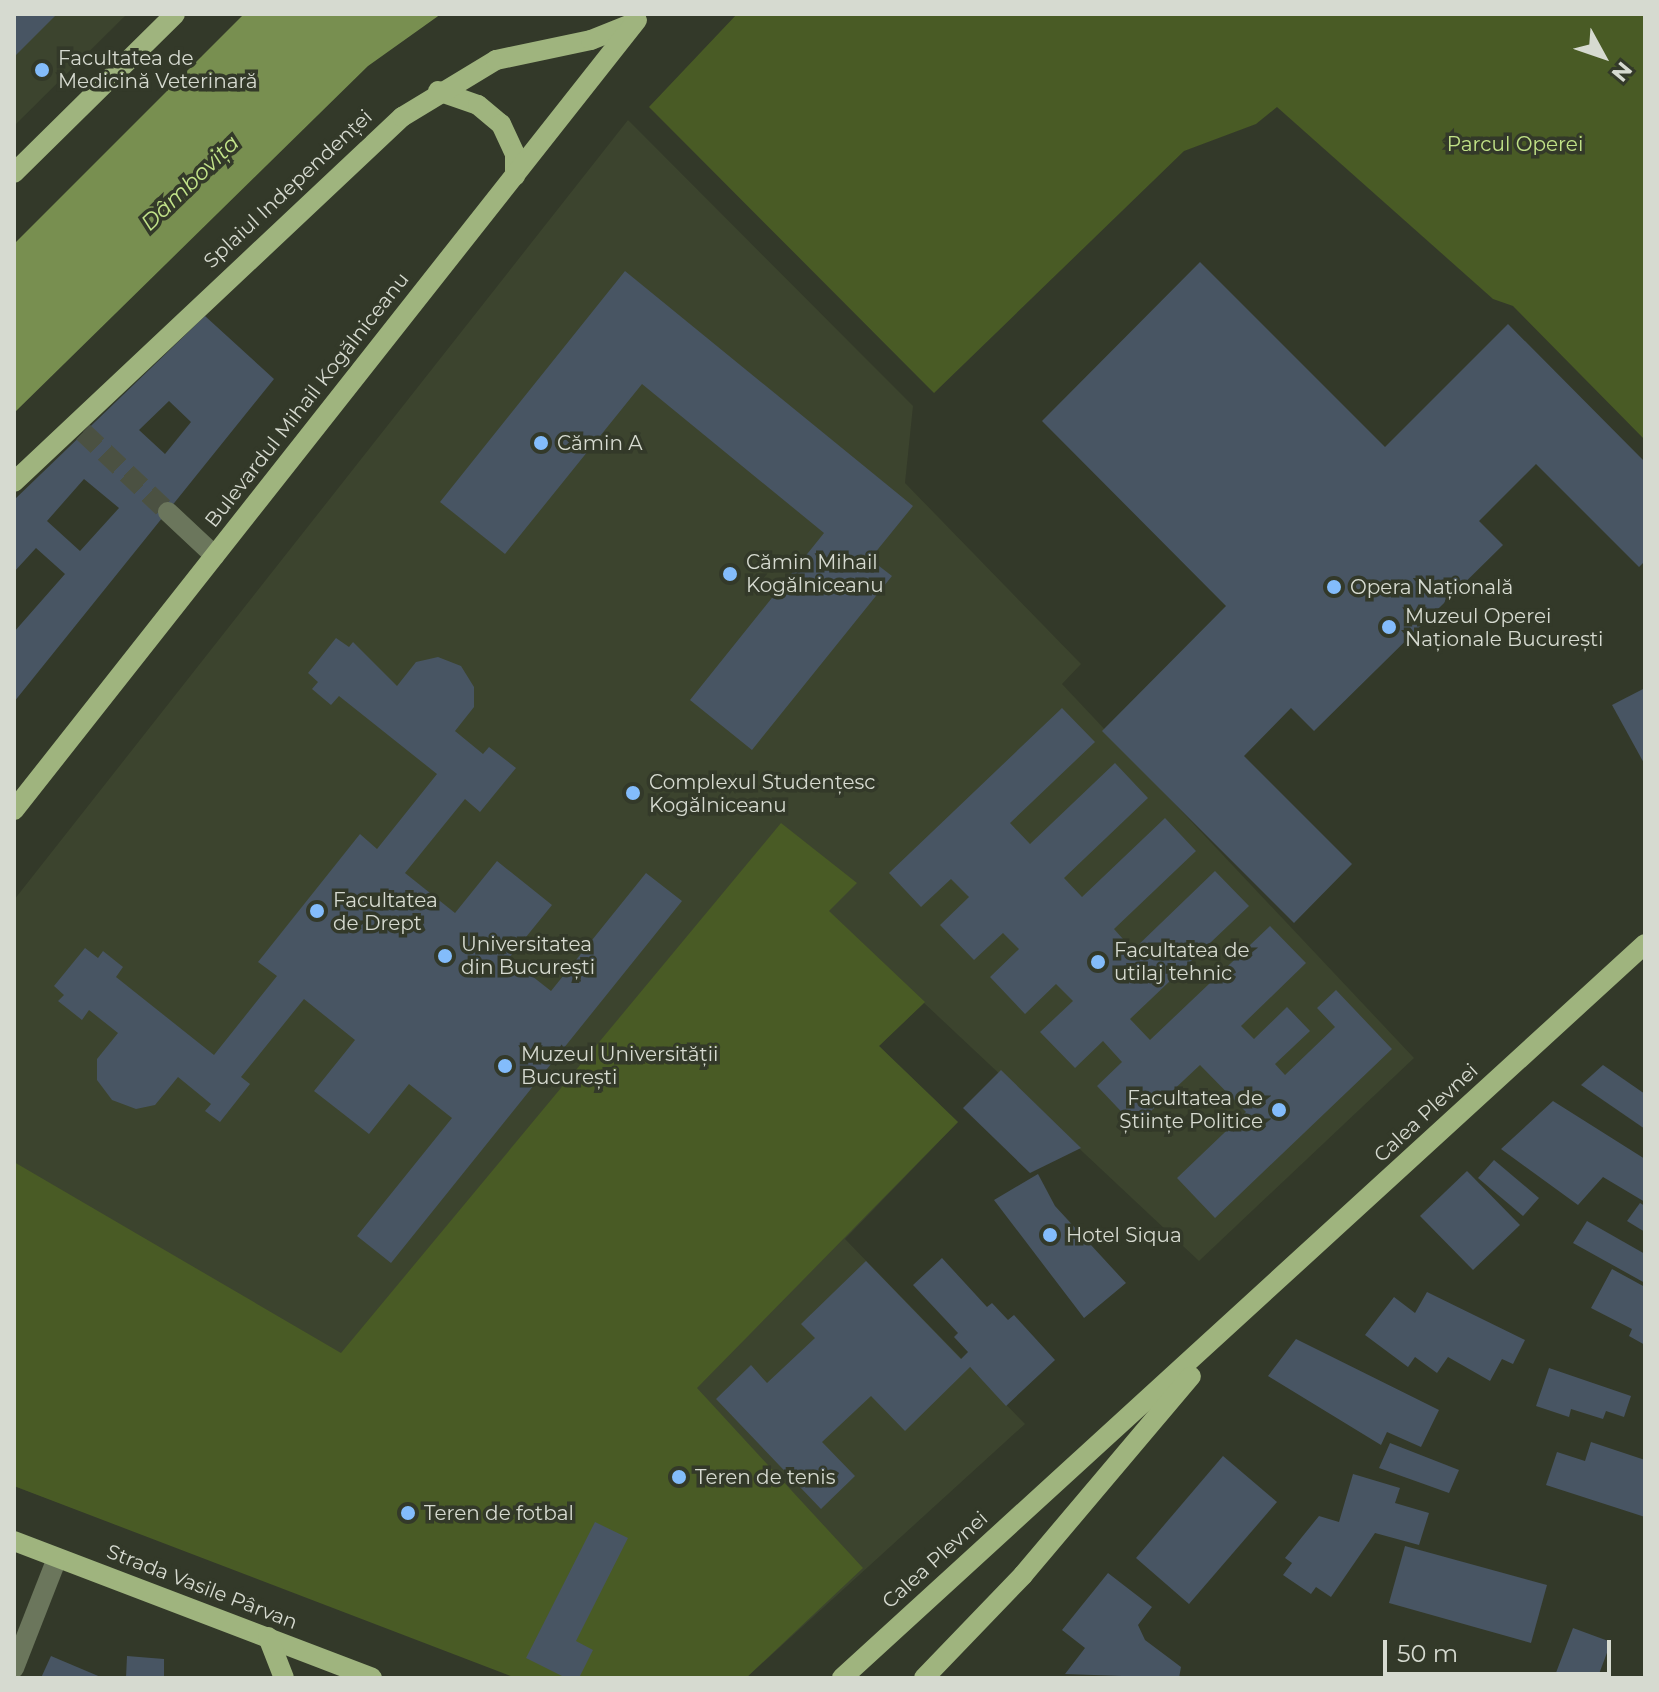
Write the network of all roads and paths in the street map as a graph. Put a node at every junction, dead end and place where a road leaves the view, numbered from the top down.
1 (175, 14) edge
2 (640, 17) edge
3 (438, 91) junction
4 (14, 173) edge
5 (515, 176) junction
6 (14, 482) edge
7 (168, 512) tunnel mouth
8 (215, 556) junction
9 (14, 810) edge
10 (1645, 944) edge
11 (1240, 1318) junction
12 (14, 1541) edge
13 (57, 1558) junction
14 (268, 1637) junction
15 (14, 1668) edge
16 (284, 1678) edge
17 (372, 1678) edge
18 (842, 1678) edge
19 (924, 1678) edge

1 - 4 main road
2 - 3 main road, Splaiul Independenței
2 - 5 main road, Bulevardul Mihail Kogălniceanu
3 - 5 main road
3 - 6 main road, Splaiul Independenței
5 - 8 main road, Bulevardul Mihail Kogălniceanu
7 - 8 street
8 - 9 main road, Bulevardul Mihail Kogălniceanu
10 - 11 main road, Calea Plevnei
11 - 18 main road, Calea Plevnei
11 - 19 main road, Calea Plevnei
12 - 13 main road, Strada Vasile Pârvan
13 - 14 main road, Strada Vasile Pârvan
13 - 15 street
14 - 16 main road
14 - 17 main road, Strada Vasile Pârvan

